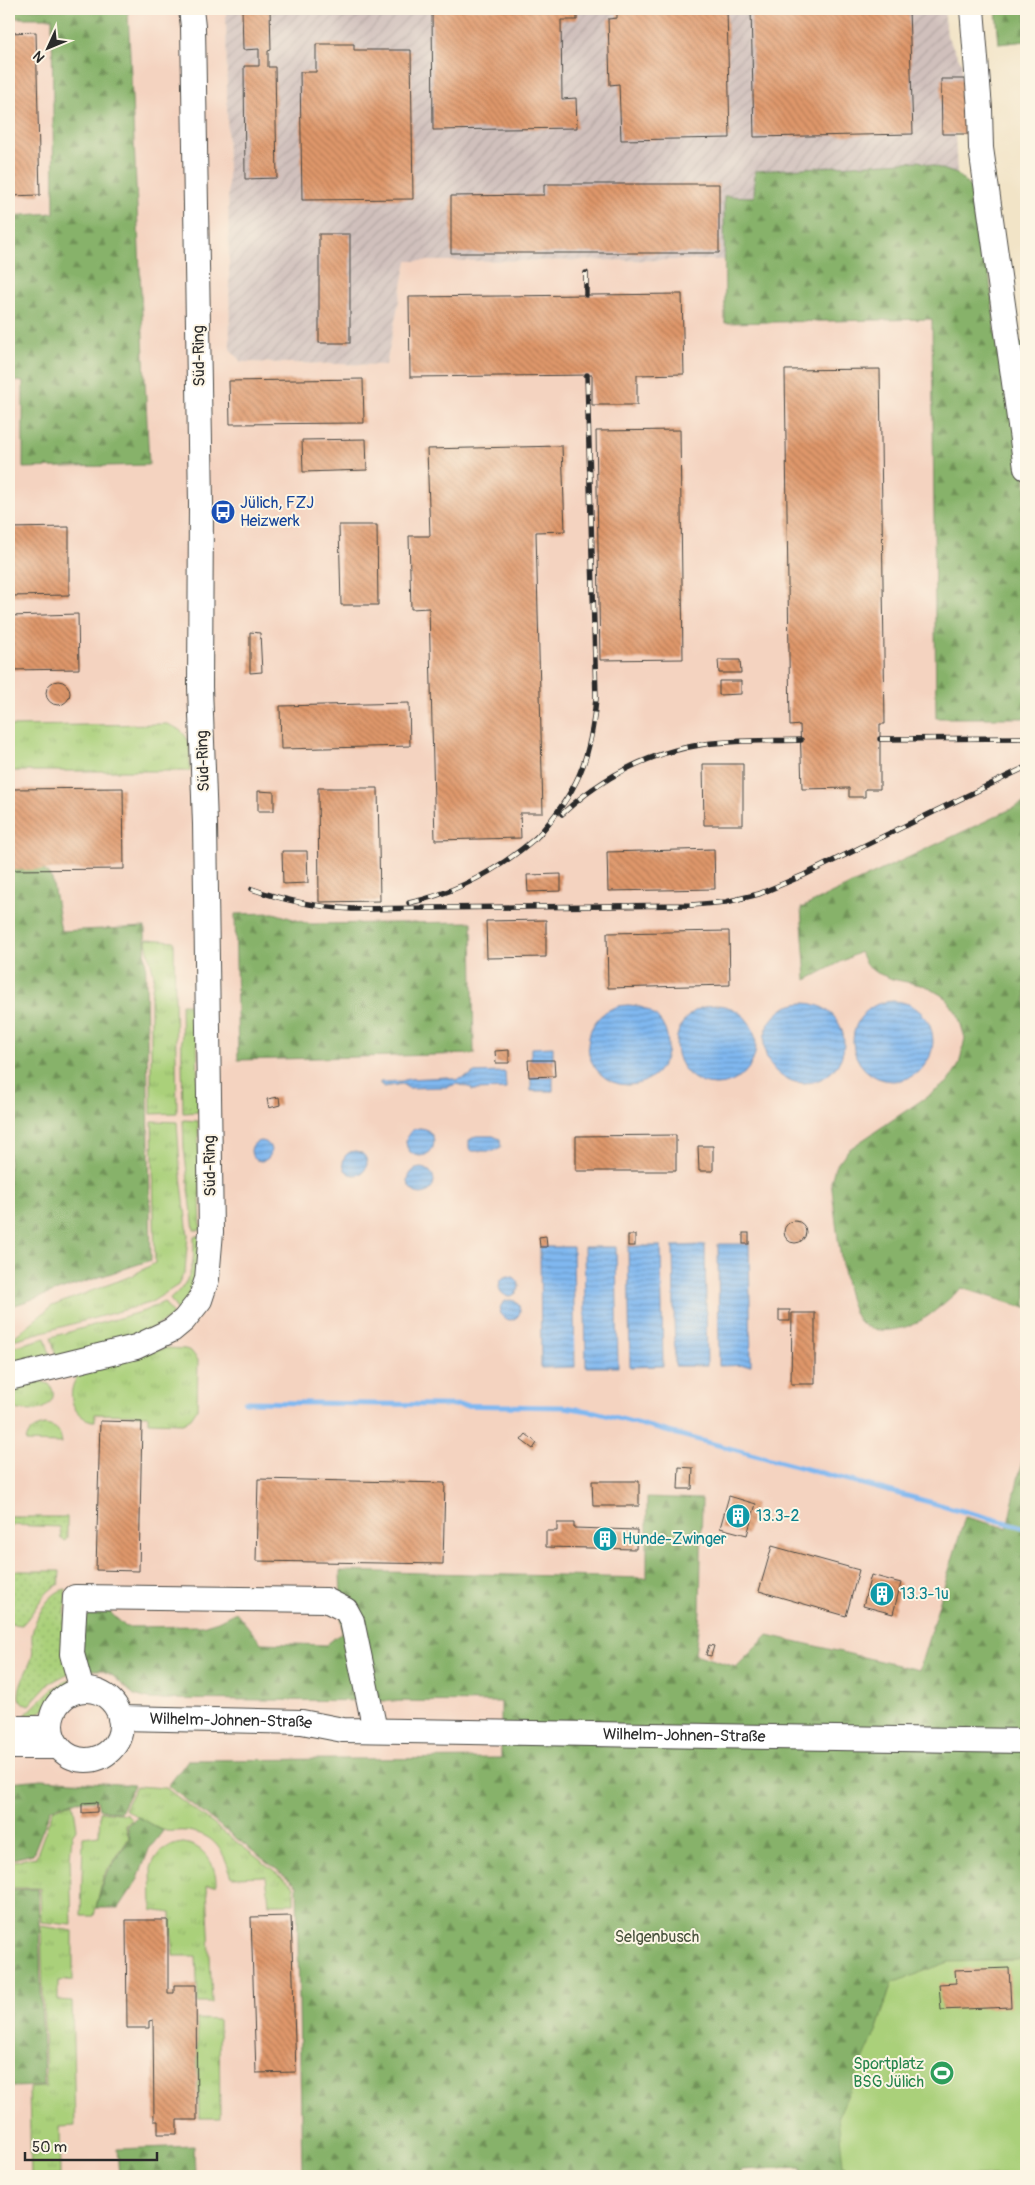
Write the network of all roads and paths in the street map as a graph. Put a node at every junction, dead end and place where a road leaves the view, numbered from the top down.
1 (191, 9) edge
2 (972, 9) edge
3 (1026, 468) edge
4 (9, 1378) edge
5 (82, 1690) junction
6 (120, 1726) junction
7 (9, 1728) edge
8 (375, 1730) junction
9 (55, 1738) junction
10 (1026, 1742) edge
11 (9, 1747) edge

1 - 4 street, Süd-Ring
2 - 3 street
5 - 6 street
5 - 8 street
5 - 9 street
6 - 8 street, Wilhelm-Johnen-Straße
6 - 9 street
7 - 9 street
8 - 10 street, Wilhelm-Johnen-Straße
9 - 11 street

